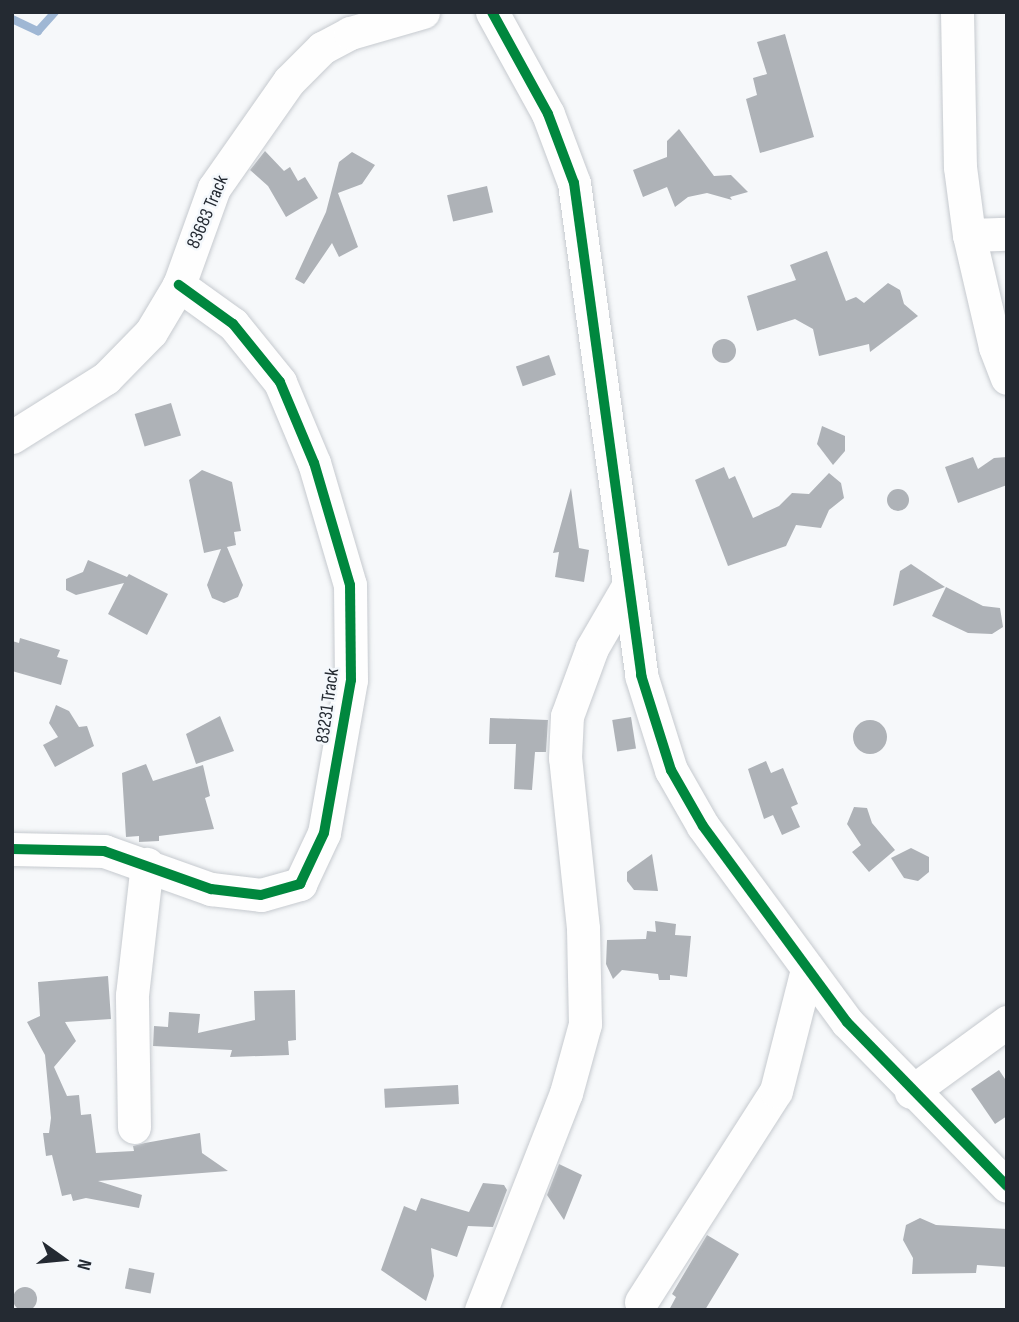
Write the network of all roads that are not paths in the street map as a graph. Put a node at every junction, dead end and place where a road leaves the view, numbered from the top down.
1 (424, 12) edge
2 (492, 12) edge
3 (957, 12) edge
4 (1007, 234) edge
5 (970, 235) junction
6 (179, 285) junction
7 (1007, 378) edge
8 (12, 437) edge
9 (628, 586) junction
10 (12, 849) edge
11 (147, 864) junction
12 (807, 969) junction
13 (1007, 1022) edge
14 (911, 1092) junction
15 (134, 1127) dead end
16 (1007, 1186) edge
17 (641, 1302) dead end
18 (481, 1310) edge

1 - 6 street, 83683 Track
2 - 9 street
3 - 5 street
4 - 5 street
5 - 7 street
6 - 8 street, 83683 Track
6 - 11 street, 83231 Track
9 - 12 street
9 - 18 street
10 - 11 street, 83231 Track
11 - 15 street
12 - 14 street
12 - 17 street
13 - 14 street
14 - 16 street

